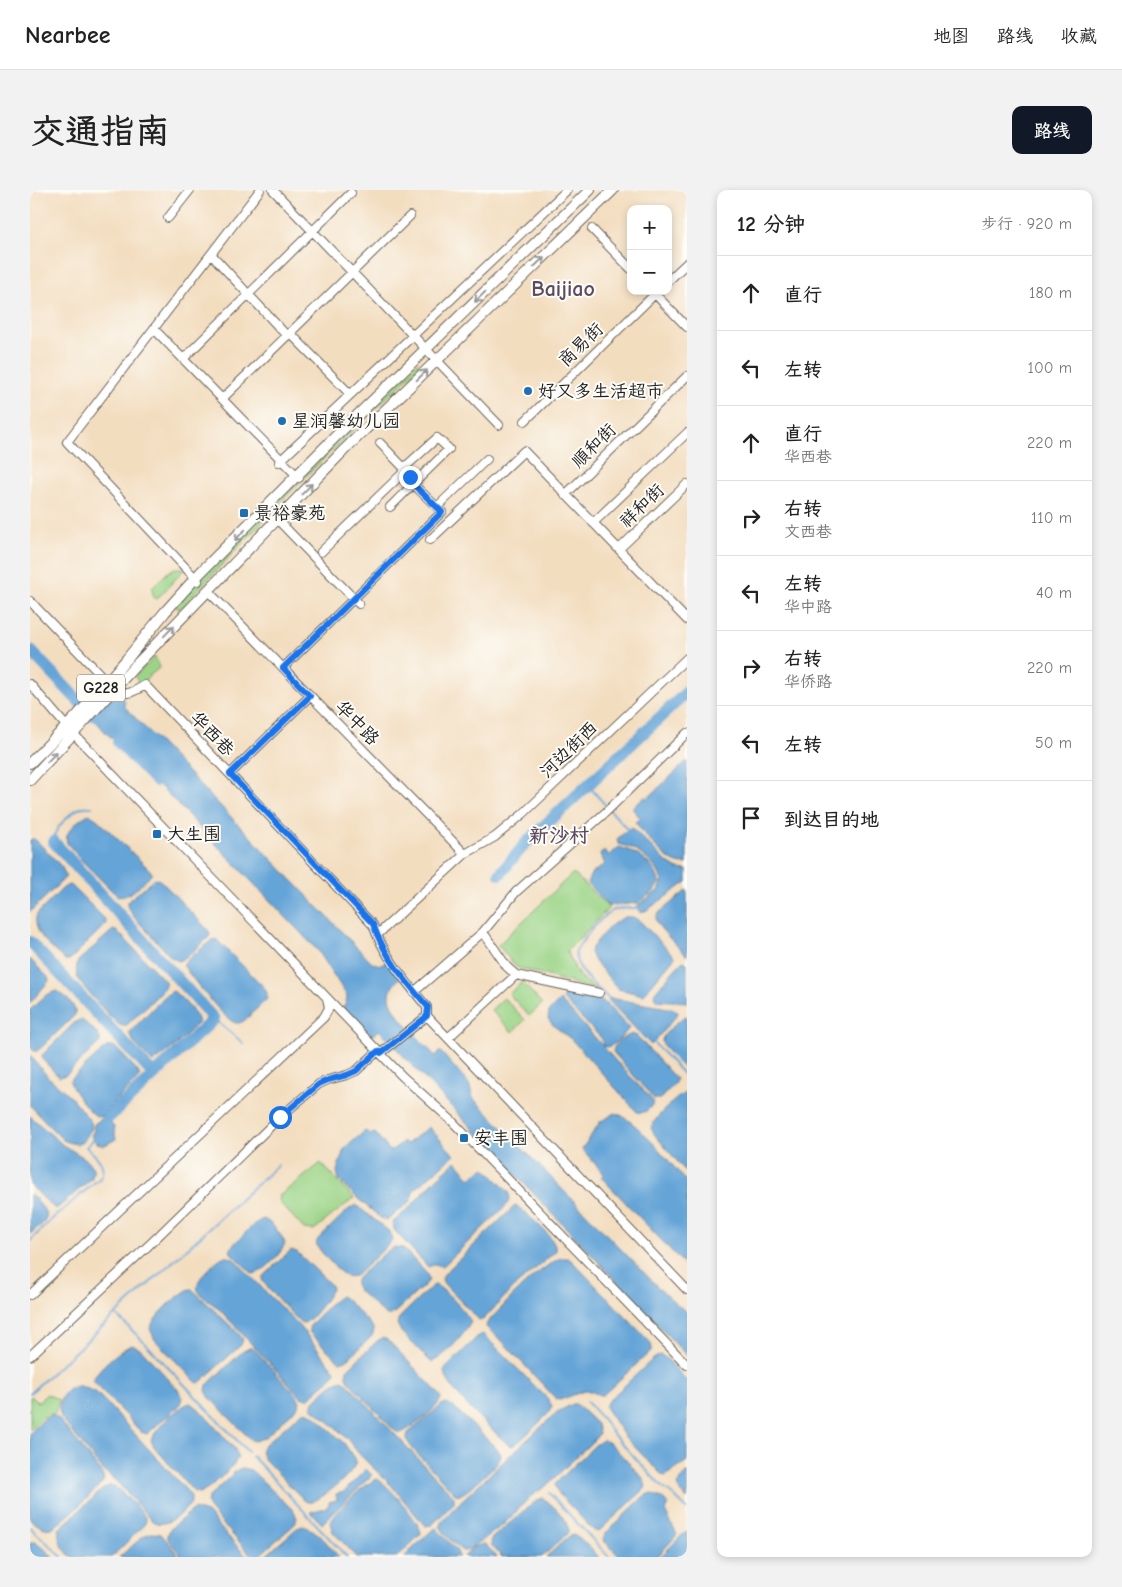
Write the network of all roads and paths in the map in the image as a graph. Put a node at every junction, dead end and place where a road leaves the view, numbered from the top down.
1 (190, 190) edge
2 (260, 190) edge
3 (273, 190) edge
4 (567, 190) edge
5 (590, 190) edge
6 (612, 190) edge
7 (351, 193) dead end
8 (410, 216) dead end
9 (168, 218) dead end
10 (592, 229) dead end
11 (312, 231) junction
12 (211, 254) junction
13 (687, 263) edge
14 (627, 265) edge
15 (352, 272) junction
16 (672, 277) edge
17 (249, 294) junction
18 (652, 295) edge
19 (658, 295) edge
20 (687, 327) edge
21 (154, 329) junction
22 (288, 334) junction
23 (183, 359) junction
24 (687, 376) edge
25 (348, 392) dead end
26 (222, 399) junction
27 (525, 421) dead end
28 (499, 425) dead end
29 (687, 433) edge
30 (380, 443) dead end
31 (487, 459) dead end
32 (279, 462) dead end
33 (405, 469) junction
34 (300, 478) dead end
35 (413, 484) junction
36 (687, 484) edge
37 (565, 495) junction
38 (390, 507) dead end
39 (439, 509) junction
40 (274, 516) dead end
41 (593, 523) junction
42 (430, 540) dead end
43 (619, 549) junction
44 (321, 552) dead end
45 (198, 582) dead end
46 (208, 591) junction
47 (30, 601) edge
48 (359, 604) dead end
49 (687, 620) edge
50 (687, 658) edge
51 (283, 668) junction
52 (30, 684) edge
53 (310, 696) junction
54 (79, 720) junction
55 (70, 731) junction
56 (687, 734) edge
57 (30, 763) edge
58 (230, 774) junction
59 (30, 780) edge
60 (465, 854) junction
61 (483, 932) junction
62 (377, 935) junction
63 (516, 975) junction
64 (414, 992) junction
65 (599, 993) dead end
66 (326, 997) junction
67 (427, 1016) junction
68 (448, 1038) junction
69 (380, 1052) junction
70 (687, 1290) edge
71 (30, 1295) edge
72 (30, 1356) edge
73 (687, 1365) edge

1 - 9 street
2 - 12 street
3 - 11 street
4 - 32 street
5 -> 54 highway, G228, bridge
46 -> 6 highway, G228
7 - 11 street
8 - 15 street
10 - 14 street
11 - 15 street
11 - 17 street
12 - 17 street
12 - 21 street
13 - 16 street
15 - 22 street
15 - 28 street
17 - 22 street
17 - 23 street
18 - 27 street, 商易街
19 - 20 street
21 - 23 street
21 - 45 street
22 - 25 street
22 - 26 street
23 - 26 street
24 - 37 street, 順和街
26 - 34 street
29 - 41 street
30 - 33 street
31 - 39 street
33 - 35 street
33 - 35 street
33 - 44 street
35 - 38 street
35 - 39 street
36 - 43 street, 祥和街
37 - 41 street
37 - 42 street
39 - 51 street
40 - 48 street
41 - 43 street
43 - 49 street
46 - 51 street, 华中路
54 -> 46 highway, G228, bridge
47 - 58 street, 华西巷
50 - 60 street, 河边街西
51 - 53 street, 华中路
52 - 55 street
53 - 58 street
53 - 60 street, 华中路
54 - 55 highway, G228
55 - 57 highway, G228
59 -> 55 highway, G228
55 - 66 street
56 - 61 street
58 - 62 street, 华西巷
60 - 62 street, 河边街西
61 - 63 street
61 - 64 street
62 - 64 street, 华西巷
63 - 65 street
63 - 68 street
64 - 67 street, 华西巷
66 - 69 street
66 - 71 street
67 - 68 street, 华西巷
67 - 69 street
68 - 70 street, 华西巷
69 - 72 street
69 - 73 street

